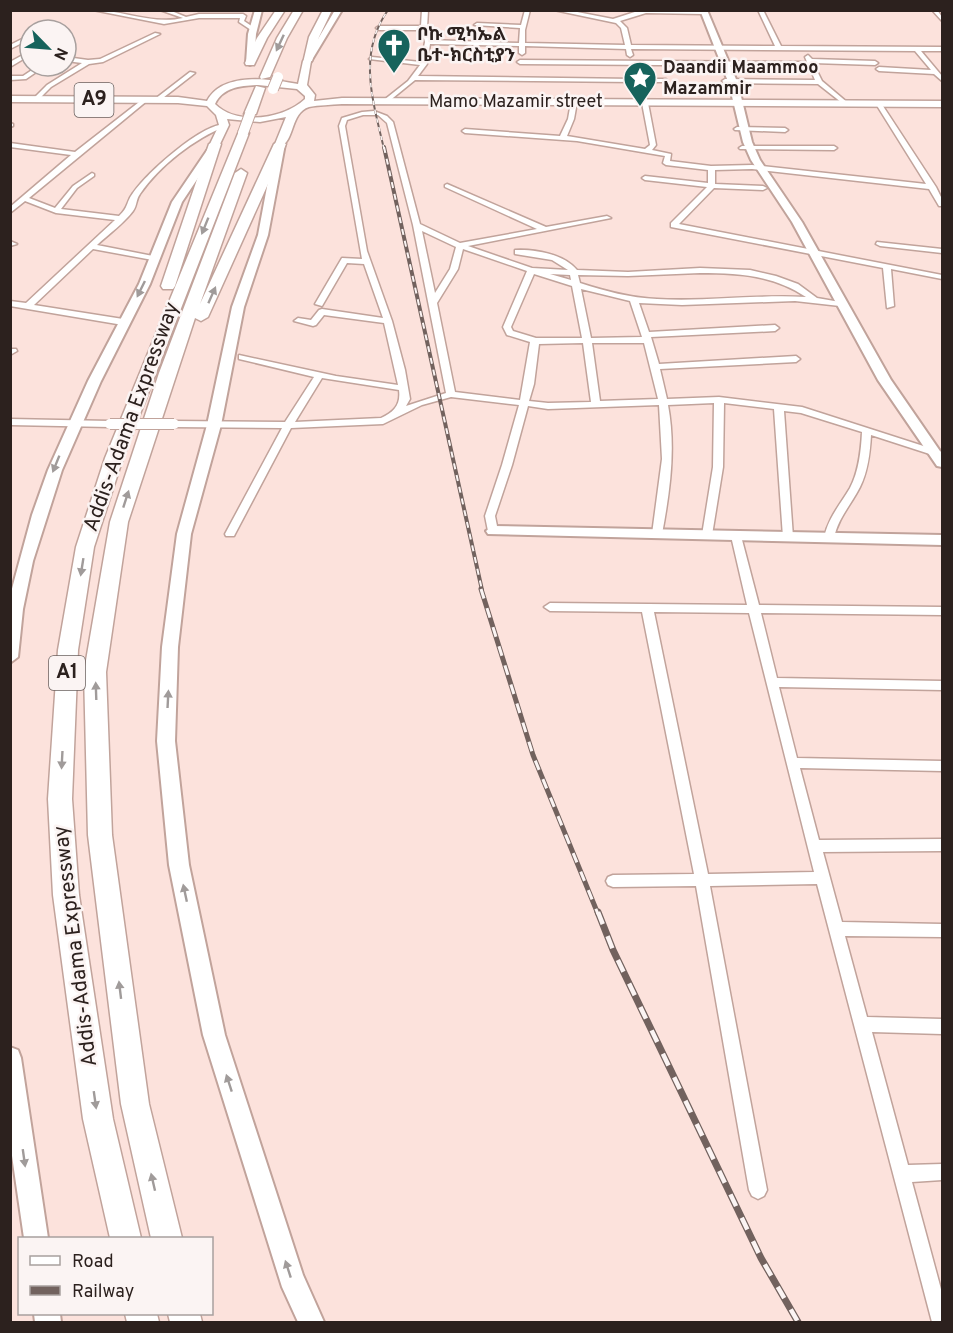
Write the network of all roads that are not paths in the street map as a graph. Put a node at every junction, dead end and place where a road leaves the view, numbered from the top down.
1 (95, 10) edge
2 (162, 10) edge
3 (224, 10) edge
4 (259, 10) edge
5 (281, 10) edge
6 (299, 10) edge
7 (310, 10) edge
8 (328, 10) edge
9 (339, 10) edge
10 (425, 10) edge
11 (528, 10) edge
12 (556, 10) edge
13 (661, 10) edge
14 (760, 10) edge
15 (934, 10) edge
16 (700, 11) edge
17 (242, 14) edge
18 (189, 18) junction
19 (942, 20) edge
20 (614, 21) junction
21 (477, 25) dead end
22 (523, 27) junction
23 (379, 28) dead end
24 (424, 28) junction
25 (253, 29) junction
26 (157, 34) dead end
27 (428, 42) junction
28 (523, 45) junction
29 (628, 47) junction
30 (715, 48) junction
31 (779, 48) junction
32 (804, 48) junction
33 (864, 49) junction
34 (917, 49) junction
35 (942, 49) edge
36 (372, 59) dead end
37 (78, 61) edge
38 (307, 61) junction
39 (88, 62) junction
40 (520, 62) junction
41 (811, 62) junction
42 (928, 62) junction
43 (250, 63) junction
44 (632, 63) junction
45 (874, 63) junction
46 (942, 63) edge
47 (424, 64) junction
48 (721, 64) junction
49 (879, 69) junction
50 (936, 72) junction
51 (192, 73) dead end
52 (413, 78) junction
53 (520, 79) junction
54 (886, 79) dead end
55 (942, 79) edge
56 (638, 81) junction
57 (666, 81) dead end
58 (728, 81) junction
59 (819, 82) junction
60 (230, 87) junction
61 (218, 93) junction
62 (308, 93) junction
63 (10, 99) edge
64 (34, 99) junction
65 (145, 100) junction
66 (157, 100) junction
67 (178, 100) junction
68 (342, 101) junction
69 (386, 101) junction
70 (574, 102) junction
71 (645, 103) junction
72 (210, 104) junction
73 (736, 104) junction
74 (846, 104) junction
75 (879, 104) junction
76 (942, 104) edge
77 (302, 108) junction
78 (221, 114) junction
79 (256, 114) junction
80 (740, 129) junction
81 (785, 130) dead end
82 (465, 131) dead end
83 (563, 137) junction
84 (215, 144) junction
85 (280, 144) junction
86 (10, 145) edge
87 (746, 148) junction
88 (834, 148) dead end
89 (648, 150) junction
90 (76, 154) junction
91 (711, 168) junction
92 (756, 168) junction
93 (92, 175) dead end
94 (645, 178) dead end
95 (447, 186) dead end
96 (712, 186) junction
97 (932, 187) junction
98 (763, 188) junction
99 (26, 199) junction
100 (942, 204) edge
101 (10, 211) edge
102 (56, 211) junction
103 (607, 218) dead end
104 (122, 219) junction
105 (417, 225) junction
106 (544, 230) junction
107 (880, 244) dead end
108 (460, 245) junction
109 (93, 246) junction
110 (810, 248) junction
111 (942, 251) edge
112 (518, 252) dead end
113 (155, 259) junction
114 (367, 262) junction
115 (887, 267) junction
116 (532, 270) junction
117 (574, 273) junction
118 (942, 277) edge
119 (578, 286) junction
120 (814, 299) junction
121 (634, 300) junction
122 (10, 303) edge
123 (433, 303) junction
124 (319, 304) dead end
125 (840, 304) junction
126 (29, 306) junction
127 (890, 306) dead end
128 (298, 321) dead end
129 (388, 321) junction
130 (123, 322) junction
131 (775, 328) dead end
132 (646, 337) junction
133 (587, 339) junction
134 (535, 341) junction
135 (242, 357) dead end
136 (796, 360) dead end
137 (149, 363) junction
138 (171, 363) junction
139 (655, 367) junction
140 (320, 375) junction
141 (404, 388) junction
142 (451, 394) junction
143 (720, 400) junction
144 (663, 402) junction
145 (596, 404) junction
146 (522, 405) junction
147 (779, 407) junction
148 (397, 416) junction
149 (10, 422) edge
150 (72, 424) junction
151 (214, 425) junction
152 (288, 425) junction
153 (867, 430) junction
154 (940, 457) edge
155 (492, 531) joint
156 (230, 534) dead end
157 (657, 534) junction
158 (707, 535) junction
159 (736, 536) junction
160 (788, 537) junction
161 (829, 538) junction
162 (942, 540) edge
163 (550, 607) dead end
164 (647, 608) junction
165 (756, 608) junction
166 (942, 611) edge
167 (10, 657) edge
168 (773, 682) junction
169 (942, 685) edge
170 (792, 764) junction
171 (942, 766) edge
172 (942, 845) edge
173 (814, 846) junction
174 (823, 878) junction
175 (702, 880) junction
176 (613, 881) dead end
177 (836, 929) junction
178 (942, 930) edge
179 (862, 1024) junction
180 (942, 1026) edge
181 (10, 1058) edge
182 (942, 1172) edge
183 (902, 1174) junction
184 (758, 1190) dead end
185 (36, 1237) edge
186 (124, 1237) edge
187 (166, 1237) edge
188 (310, 1323) edge
189 (941, 1323) edge

1 - 18 street
2 - 18 street
3 - 17 street
4 - 25 street
5 - 43 highway
6 -> 79 highway, Addis-Adama Expressway / A1
7 - 79 highway, Addis-Adama Expressway / A1, bridge
8 - 38 highway
9 - 38 street
10 - 24 street
11 - 22 street
12 - 20 street
13 - 16 street
13 - 20 street
14 - 31 street
15 - 19 street
16 - 30 street
17 - 18 street
17 - 25 street
20 - 29 street
21 - 22 street
22 - 28 street
23 - 24 street
24 - 27 street
25 - 43 street
26 - 39 street
27 - 28 street
27 - 47 street
28 - 29 street
28 - 40 street
29 - 30 street
29 - 44 street
30 - 31 street
30 - 48 street
31 - 32 street
32 - 33 street
32 - 41 street
33 - 34 street
33 - 45 street
34 - 35 street
34 - 42 street
36 - 47 street
37 - 39 street
38 - 62 main road
39 - 64 street
40 - 44 street
40 - 53 street
41 - 45 street
41 - 48 street
41 - 59 street
42 - 46 street
42 - 50 street
43 - 60 main road
44 - 48 street
44 - 56 street
45 - 49 street
47 - 52 street
48 - 58 street
49 - 50 street
49 - 54 street
50 - 55 street
51 - 66 street
52 - 53 street
52 - 69 street
53 - 56 street
56 - 57 street
56 - 71 street
58 - 59 street
58 - 73 street
59 - 74 street
60 - 61 main road
60 - 62 main road
61 - 67 main road, A9
61 - 72 main road
62 - 68 main road
62 - 77 main road
63 - 64 main road, A9
64 - 65 main road, A9
65 - 66 main road, A9
65 - 90 street
66 - 67 main road, A9
67 - 72 main road, A9
68 - 69 main road, Mamo Mazamir street
68 - 77 main road
69 - 70 main road, Mamo Mazamir street
70 - 71 main road, Mamo Mazamir street
70 - 83 street
71 - 73 main road, Mamo Mazamir street
71 - 89 street
72 - 78 main road
73 - 74 main road, Mamo Mazamir street
73 - 80 street
74 - 75 main road, Mamo Mazamir street
75 - 76 main road, Mamo Mazamir street
75 - 97 street
77 - 78 main road
77 - 85 main road
78 - 79 main road
79 - 84 main road
79 - 104 street
79 -> 137 highway, Addis-Adama Expressway / A1
79 - 138 highway, Addis-Adama Expressway / A1
80 - 81 street
80 - 87 street
82 - 83 street
83 - 89 street
84 - 113 street
84 - 137 highway
138 -> 85 highway
85 - 151 street
86 - 90 street
87 - 88 street
87 - 92 street
89 - 91 street
90 - 99 street
91 - 92 street
91 - 96 street
92 - 97 street
92 - 98 street
92 - 110 street
93 - 102 street
94 - 96 street
95 - 106 street
96 - 98 street
96 - 110 street
97 - 100 street
98 - 110 street
99 - 101 street
99 - 102 street
102 - 104 street
103 - 106 street
104 - 109 street
105 - 108 street
105 - 114 street
105 - 123 street
106 - 108 street
107 - 111 street
108 - 116 street
108 - 123 street
109 - 113 street
109 - 126 street
110 - 115 street
110 - 125 street
112 - 117 street
113 -> 130 street
114 - 124 street
114 - 129 street
115 - 118 street
115 - 127 street
116 - 117 street
116 - 119 street
116 - 134 street
117 - 119 street
117 - 120 street
119 - 121 street
119 - 133 street
120 - 121 street
120 - 125 street
121 - 132 street
122 - 126 street
123 - 142 street
125 - 154 street
126 - 130 street
128 - 129 street
129 - 141 street
130 - 150 street
131 - 132 street
132 - 133 street
132 - 139 street
133 - 134 street
133 - 145 street
134 - 146 street
135 - 140 street
136 - 139 street
137 -> 186 highway, Addis-Adama Expressway / A1
187 -> 138 highway, Addis-Adama Expressway / A1
139 - 144 street
140 - 141 street
140 - 152 street
141 - 148 street
142 - 146 street
142 - 148 street
143 - 144 street
143 - 147 street
143 - 158 street
144 - 145 street
144 - 157 street
145 - 146 street
146 - 155 street
147 - 153 street
147 - 160 street
148 - 152 street
149 - 150 street
150 - 151 street, bridge
150 -> 167 street
151 - 152 street
188 -> 151 street
152 - 156 street
153 - 154 street
153 - 161 street
155 - 157 street
157 - 158 street
158 - 159 street
159 - 160 street
159 - 165 street
160 - 161 street
161 - 162 street
163 - 164 street
164 - 165 street
164 - 175 street
165 - 166 street
165 - 168 street
168 - 169 street
168 - 170 street
170 - 171 street
170 - 173 street
172 - 173 street
173 - 174 street
174 - 175 street
174 - 177 street
175 - 176 street
175 - 184 street
177 - 178 street
177 - 179 street
179 - 180 street
179 - 183 street
181 -> 185 street
182 - 183 street
183 - 189 street

